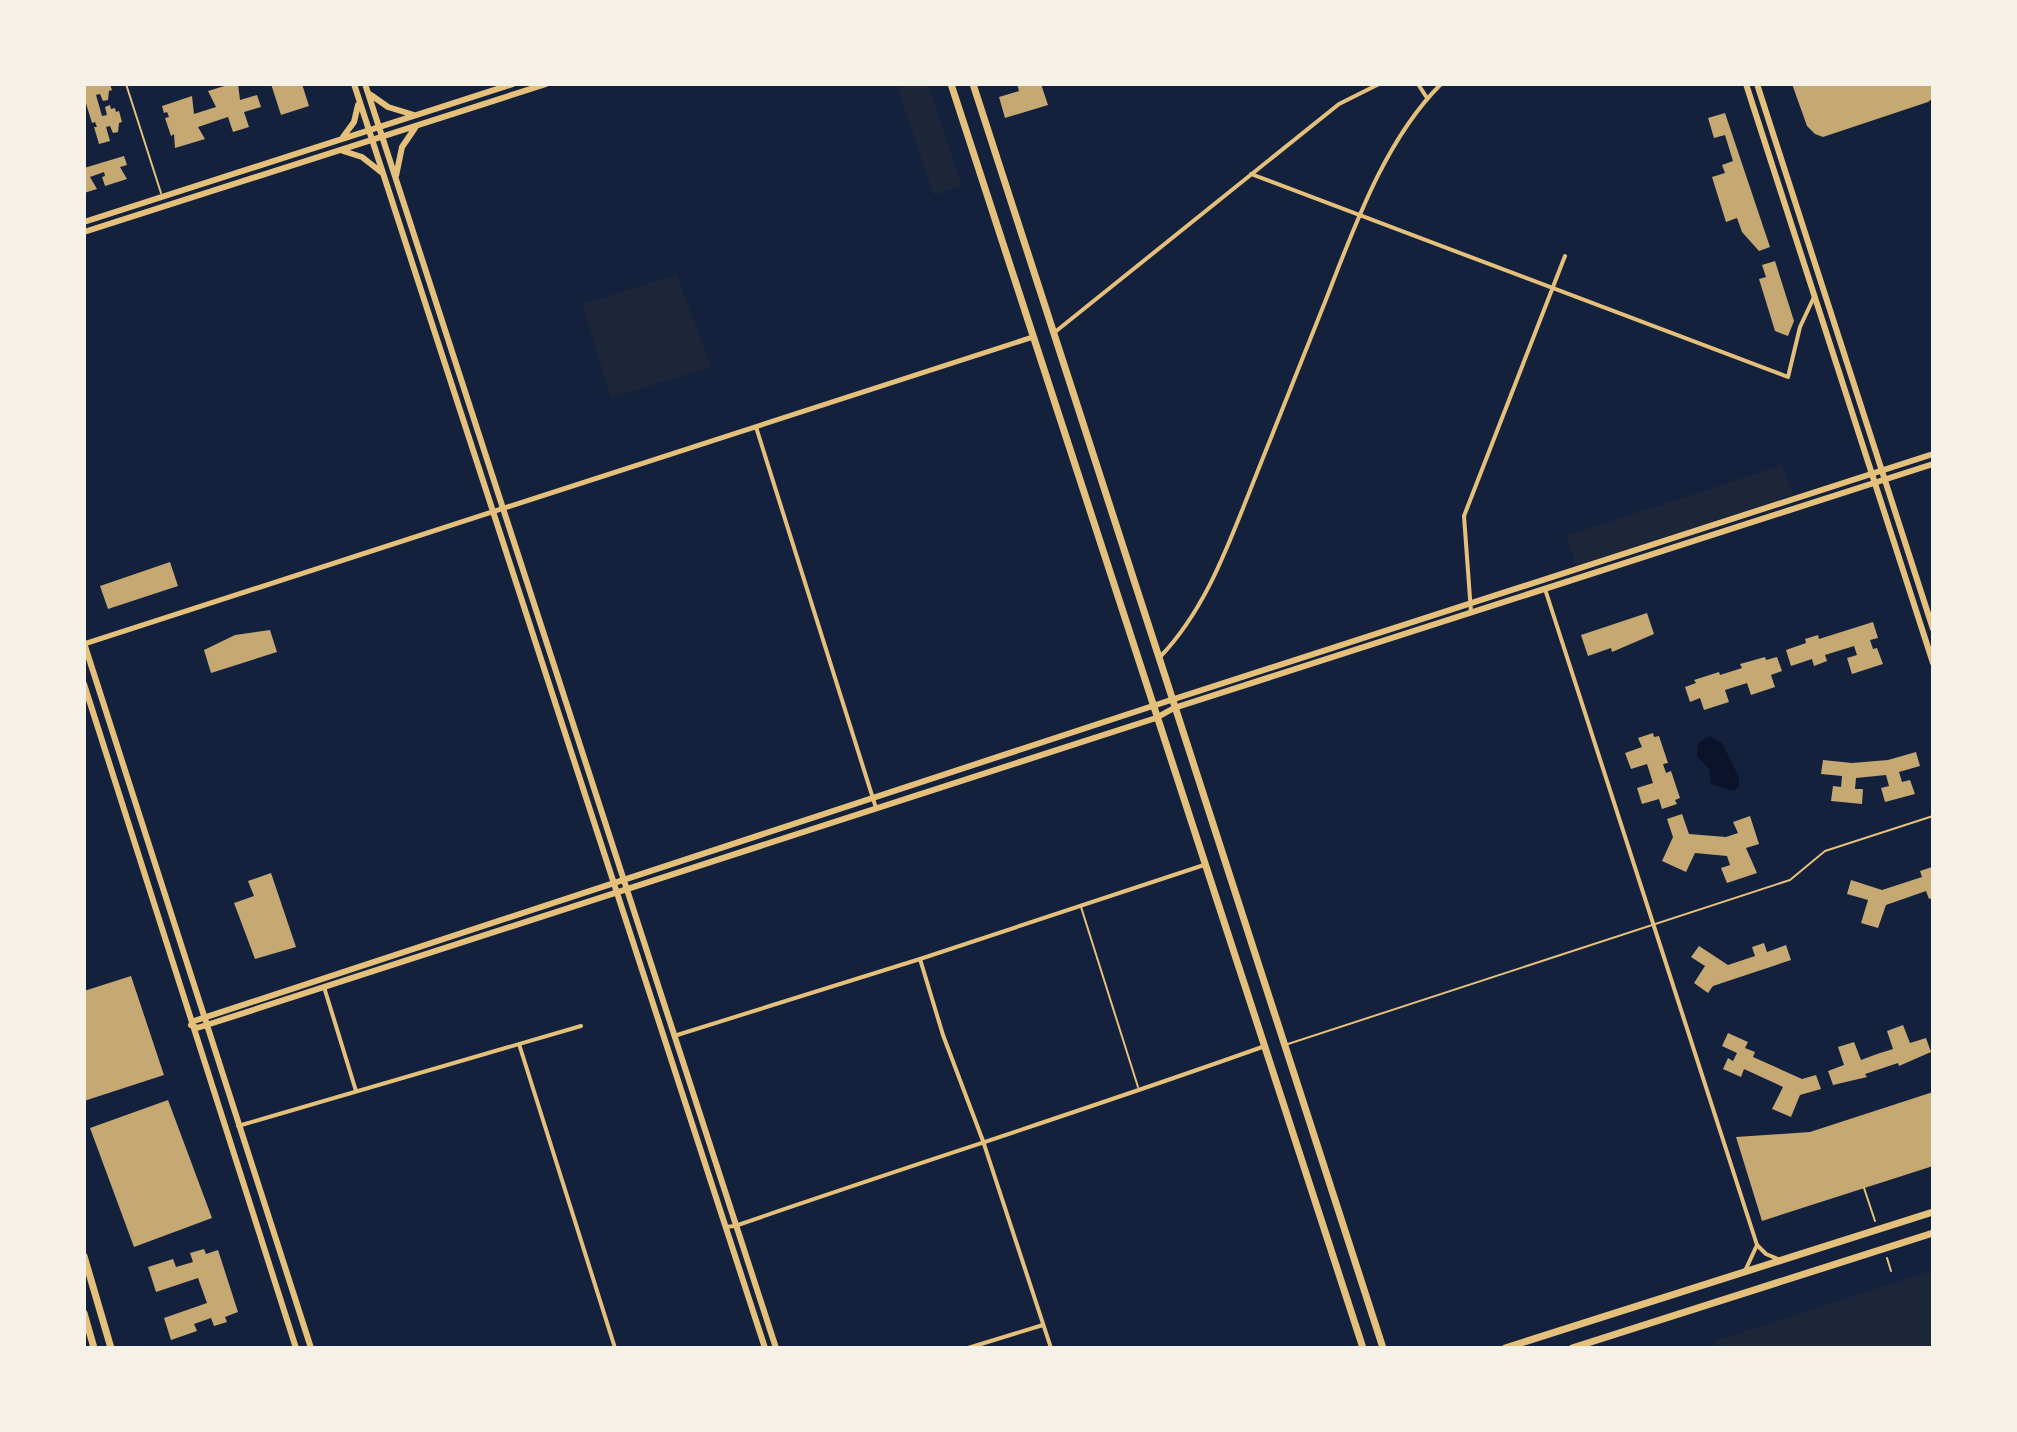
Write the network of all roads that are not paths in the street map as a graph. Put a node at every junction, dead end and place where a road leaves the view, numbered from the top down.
1 (126, 84) edge
2 (354, 84) edge
3 (513, 84) edge
4 (546, 84) edge
5 (951, 84) edge
6 (973, 84) edge
7 (1379, 84) edge
8 (1418, 84) edge
9 (1441, 84) edge
10 (1746, 84) edge
11 (1757, 84) edge
12 (366, 88) edge
13 (358, 97) junction
14 (1427, 98) junction
15 (418, 115) junction
16 (420, 125) junction
17 (379, 127) junction
18 (369, 131) junction
19 (382, 137) junction
20 (340, 140) junction
21 (372, 140) junction
22 (339, 151) junction
23 (383, 174) junction
24 (1251, 174) junction
25 (396, 179) junction
26 (162, 197) junction
27 (165, 206) junction
28 (1359, 215) junction
29 (84, 222) edge
30 (84, 232) edge
31 (1565, 256) dead end
32 (1551, 288) junction
33 (1814, 295) junction
34 (1053, 333) junction
35 (1033, 337) junction
36 (756, 427) junction
37 (1933, 454) edge
38 (1933, 464) edge
39 (1882, 470) junction
40 (1872, 474) junction
41 (1885, 479) junction
42 (1875, 483) junction
43 (503, 508) junction
44 (492, 512) junction
45 (1545, 589) junction
46 (1469, 604) junction
47 (1471, 612) junction
48 (1933, 629) edge
49 (84, 643) edge
50 (1158, 658) junction
51 (1933, 663) edge
52 (84, 684) edge
53 (1173, 704) junction
54 (1153, 707) junction
55 (1156, 718) junction
56 (873, 799) junction
57 (876, 808) junction
58 (1933, 816) edge
59 (1217, 841) junction
60 (1199, 846) junction
61 (1205, 865) junction
62 (623, 880) junction
63 (613, 884) junction
64 (626, 889) junction
65 (616, 893) junction
66 (1081, 906) junction
67 (1654, 925) junction
68 (920, 959) junction
69 (324, 987) junction
70 (206, 1021) junction
71 (191, 1025) junction
72 (581, 1026) dead end
73 (674, 1036) junction
74 (519, 1044) junction
75 (1266, 1046) junction
76 (1284, 1046) junction
77 (356, 1091) junction
78 (1139, 1091) junction
79 (238, 1126) junction
80 (983, 1141) junction
81 (1933, 1212) edge
82 (735, 1226) junction
83 (725, 1227) junction
84 (1933, 1233) edge
85 (1757, 1245) junction
86 (84, 1256) edge
87 (1782, 1260) junction
88 (1744, 1272) junction
89 (84, 1313) edge
90 (1043, 1325) junction
91 (94, 1348) edge
92 (111, 1348) edge
93 (296, 1348) edge
94 (311, 1348) edge
95 (615, 1348) edge
96 (765, 1348) edge
97 (776, 1348) edge
98 (968, 1348) edge
99 (1051, 1348) edge
100 (1363, 1348) edge
101 (1383, 1348) edge
102 (1505, 1348) edge
103 (1572, 1348) edge

1 - 26 lane
2 - 13 main road
3 - 15 main road
4 - 16 main road
5 - 35 main road
6 - 34 main road
7 - 24 street
8 - 14 street
9 - 14 street
10 - 33 main road
11 - 39 main road
12 - 15 main road
12 - 17 main road
13 - 18 main road
13 - 20 main road
14 - 28 street
15 - 17 main road
16 - 19 main road
16 - 25 main road
17 - 18 main road
17 - 19 main road
18 - 20 main road
18 - 21 main road
19 - 21 main road
19 - 25 main road
20 - 26 main road
21 - 22 main road
21 - 23 main road
22 - 23 main road
22 - 27 main road
23 - 44 main road
24 - 28 street
24 - 34 street
25 - 43 main road
26 - 27 lane
26 - 29 main road
27 - 30 main road
28 - 32 street
28 - 50 street
31 - 32 street
32 - 33 street
32 - 46 street
33 - 40 main road
34 - 50 main road
35 - 36 street
35 - 54 main road
36 - 43 street
36 - 56 street
37 - 39 main road
38 - 41 main road
39 - 40 main road
39 - 41 main road
40 - 42 main road
40 - 46 main road
41 - 42 main road
41 - 48 main road
42 - 45 main road
42 - 51 main road
43 - 44 street
43 - 62 main road
44 - 49 street
44 - 63 main road
45 - 47 main road
45 - 67 street
46 - 47 street
46 - 53 main road
47 - 53 main road
49 - 70 main road
50 - 53 main road
52 - 71 main road
53 - 54 main road
53 - 55 main road
53 - 59 main road
54 - 55 main road
54 - 56 main road
55 - 57 main road
55 - 60 main road
56 - 57 street
56 - 62 main road
57 - 64 main road
58 - 67 lane
59 - 60 main road
59 - 76 main road
60 - 61 main road
61 - 66 street
61 - 75 main road
62 - 63 main road
62 - 64 main road
63 - 65 main road
63 - 70 main road
64 - 65 main road
64 - 73 main road
65 - 69 main road
65 - 83 main road
66 - 68 street
66 - 78 lane
67 - 76 lane
67 - 85 street
68 - 73 street
68 - 80 street
69 - 70 main road
69 - 77 street
70 - 71 main road
70 - 79 main road
71 - 93 main road
72 - 74 street
73 - 82 main road
74 - 77 street
74 - 95 street
75 - 78 street
75 - 100 main road
76 - 101 main road
77 - 79 street
78 - 80 street
79 - 94 main road
80 - 82 street
80 - 90 street
81 - 87 main road
82 - 83 street
82 - 97 main road
83 - 96 main road
84 - 103 main road
85 - 87 street
85 - 88 street
86 - 92 main road
87 - 88 main road
88 - 102 main road
89 - 91 main road
90 - 98 street
90 - 99 street

